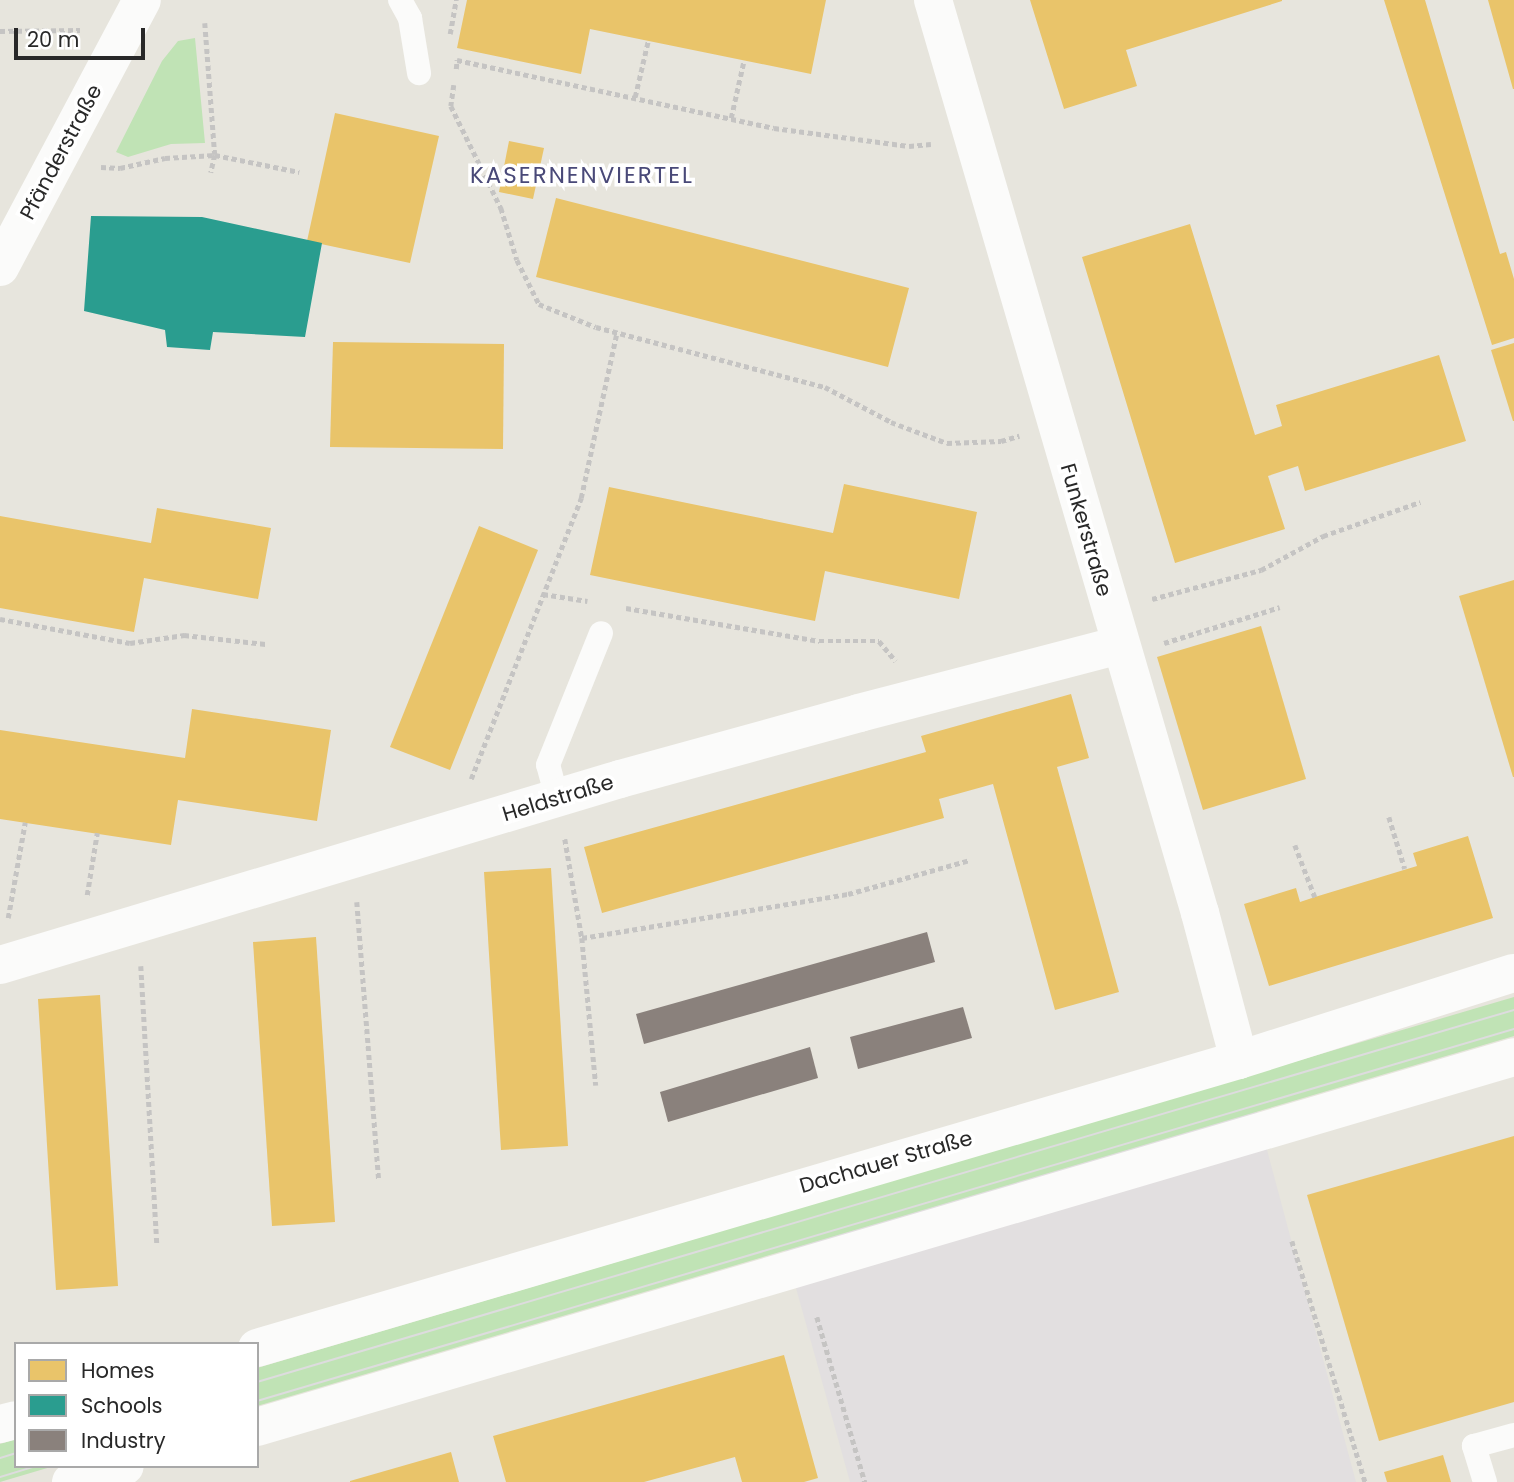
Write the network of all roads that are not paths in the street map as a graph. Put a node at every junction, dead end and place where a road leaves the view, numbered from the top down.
1 (142, 0) edge
2 (400, 0) edge
3 (933, 0) edge
4 (419, 73) dead end
5 (0, 267) edge
6 (601, 633) dead end
7 (1117, 637) junction
8 (557, 798) junction
9 (0, 965) edge
10 (1514, 973) edge
11 (1514, 1057) edge
12 (1239, 1060) junction
13 (259, 1347) edge
14 (259, 1426) edge
15 (1514, 1435) edge
16 (118, 1468) edge
17 (73, 1482) edge
18 (1485, 1482) edge

1 - 5 main road, Pfänderstraße
2 - 4 lane
3 - 7 main road, Funkerstraße
6 - 8 lane
7 - 8 main road, Heldstraße
7 - 12 main road, Funkerstraße
8 - 9 main road, Heldstraße
10 - 12 main road, Dachauer Straße
11 - 14 main road
12 - 13 main road, Dachauer Straße
15 - 18 lane
16 - 17 main road

